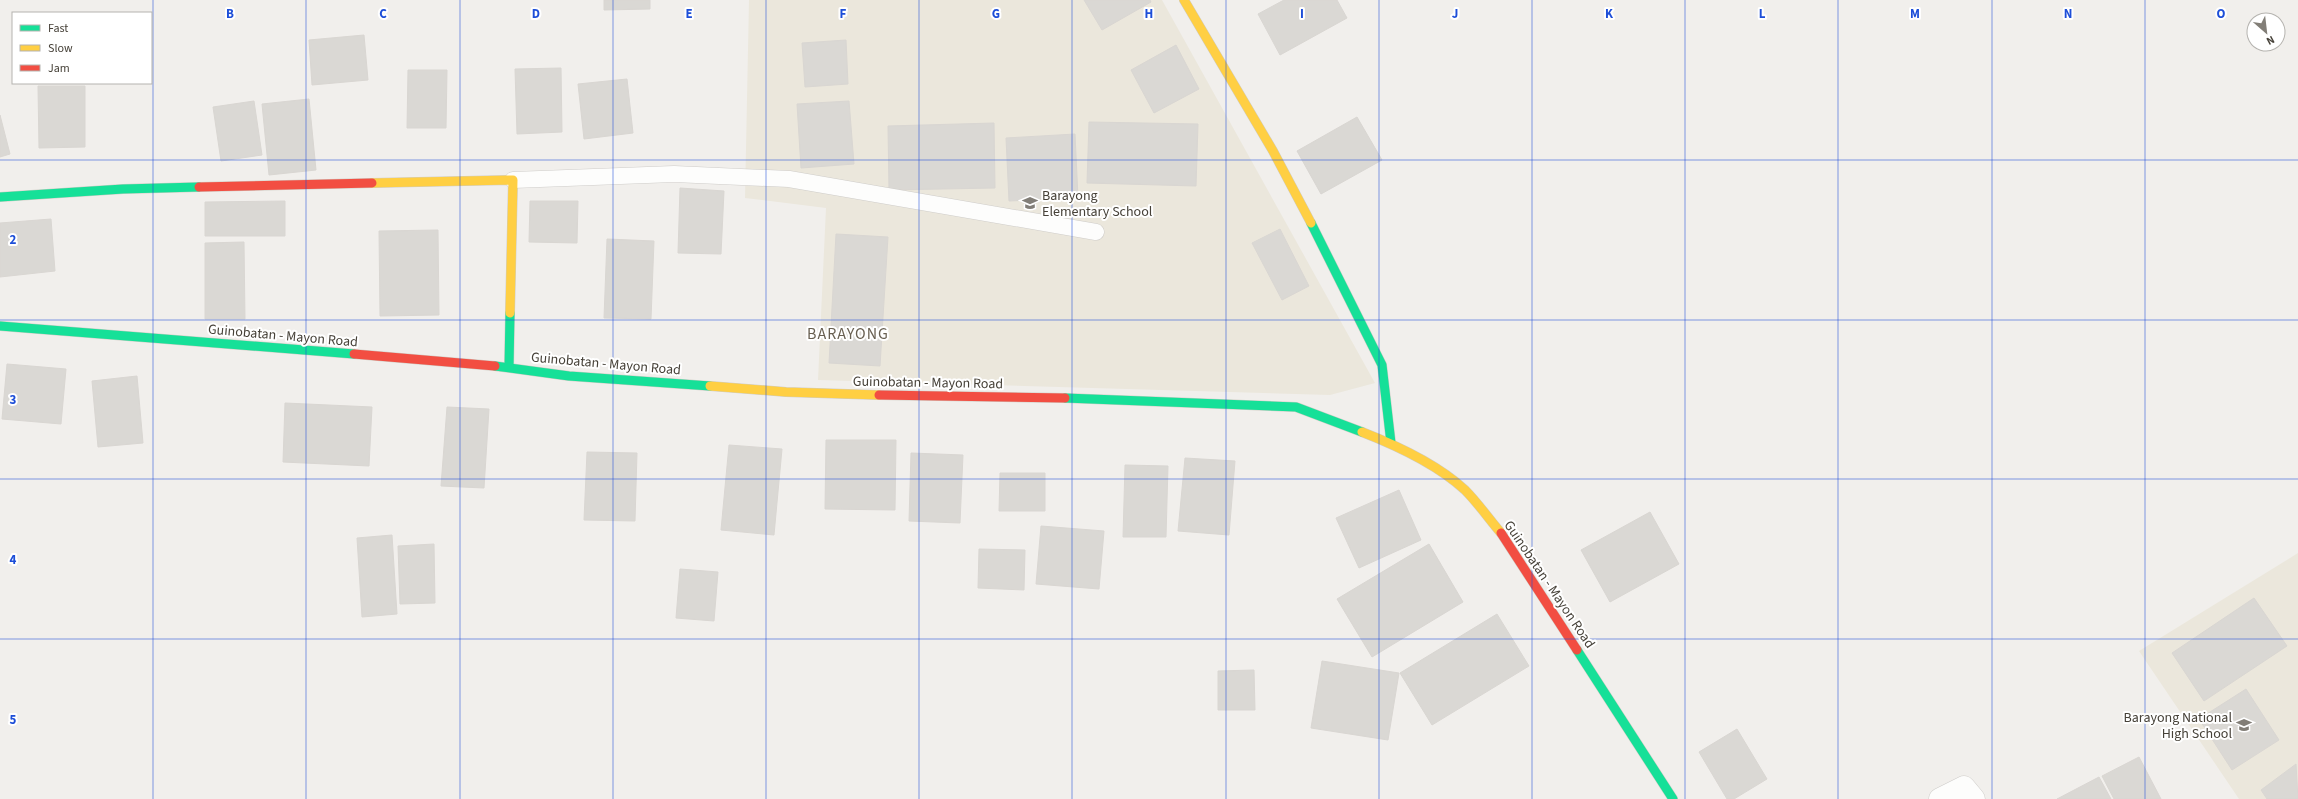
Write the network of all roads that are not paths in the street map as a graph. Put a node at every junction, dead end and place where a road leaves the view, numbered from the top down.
1 (1184, 0) edge
2 (513, 180) junction
3 (0, 197) edge
4 (1096, 232) dead end
5 (0, 326) edge
6 (509, 367) junction
7 (1391, 444) junction
8 (1673, 799) edge
9 (1940, 799) edge
10 (1974, 799) edge

1 - 7 main road
2 - 3 main road
2 - 4 lane
2 - 6 main road
5 - 6 main road, Guinobatan - Mayon Road
6 - 7 main road, Guinobatan - Mayon Road
7 - 8 main road, Guinobatan - Mayon Road
9 - 10 street

